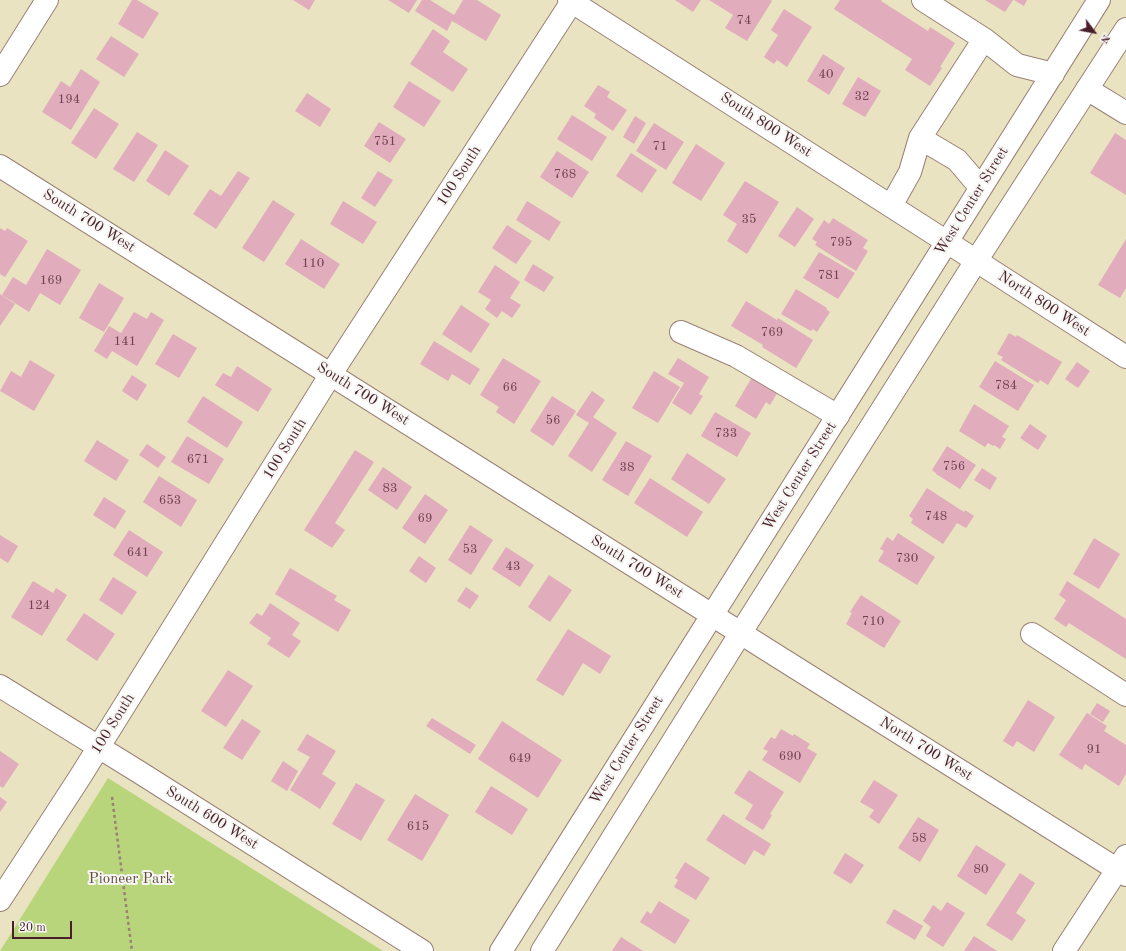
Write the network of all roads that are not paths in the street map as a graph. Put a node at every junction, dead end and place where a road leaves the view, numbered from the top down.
1 (47, 0) edge
2 (924, 0) edge
3 (1099, 0) edge
4 (572, 1) edge
5 (1126, 29) edge
6 (984, 39) junction
7 (1053, 74) junction
8 (0, 75) edge
9 (1087, 89) junction
10 (1126, 113) edge
11 (920, 138) junction
12 (0, 166) edge
13 (980, 187) junction
14 (891, 206) junction
15 (962, 251) junction
16 (682, 332) dead end
17 (1126, 357) edge
18 (331, 374) junction
19 (838, 416) junction
20 (726, 624) junction
21 (1032, 634) dead end
22 (0, 686) edge
23 (1126, 696) edge
24 (99, 747) junction
25 (1123, 867) edge
26 (0, 900) edge
27 (422, 951) edge
28 (501, 951) edge
29 (542, 951) edge
30 (1064, 951) edge

1 - 8 street
2 - 6 street
3 - 7 street, West Center Street
4 - 14 street, South 800 West
4 - 18 street, 100 South
5 - 9 street, West Center Street
6 - 7 street
6 - 11 street
7 - 13 street, West Center Street
9 - 10 street
9 - 15 street, West Center Street
11 - 13 street
11 - 14 street
12 - 18 street, South 700 West
13 - 15 street, West Center Street
14 - 15 street, South 800 West
15 - 17 street, North 800 West
15 - 19 street, West Center Street
15 - 20 street, West Center Street
16 - 19 street
18 - 20 street, South 700 West
18 - 24 street, 100 South
19 - 20 street, West Center Street
20 - 25 street, North 700 West
20 - 28 street, West Center Street
20 - 29 street, West Center Street
21 - 23 street
22 - 24 street, South 600 West
24 - 26 street, 100 South
24 - 27 street, South 600 West
25 - 30 street

